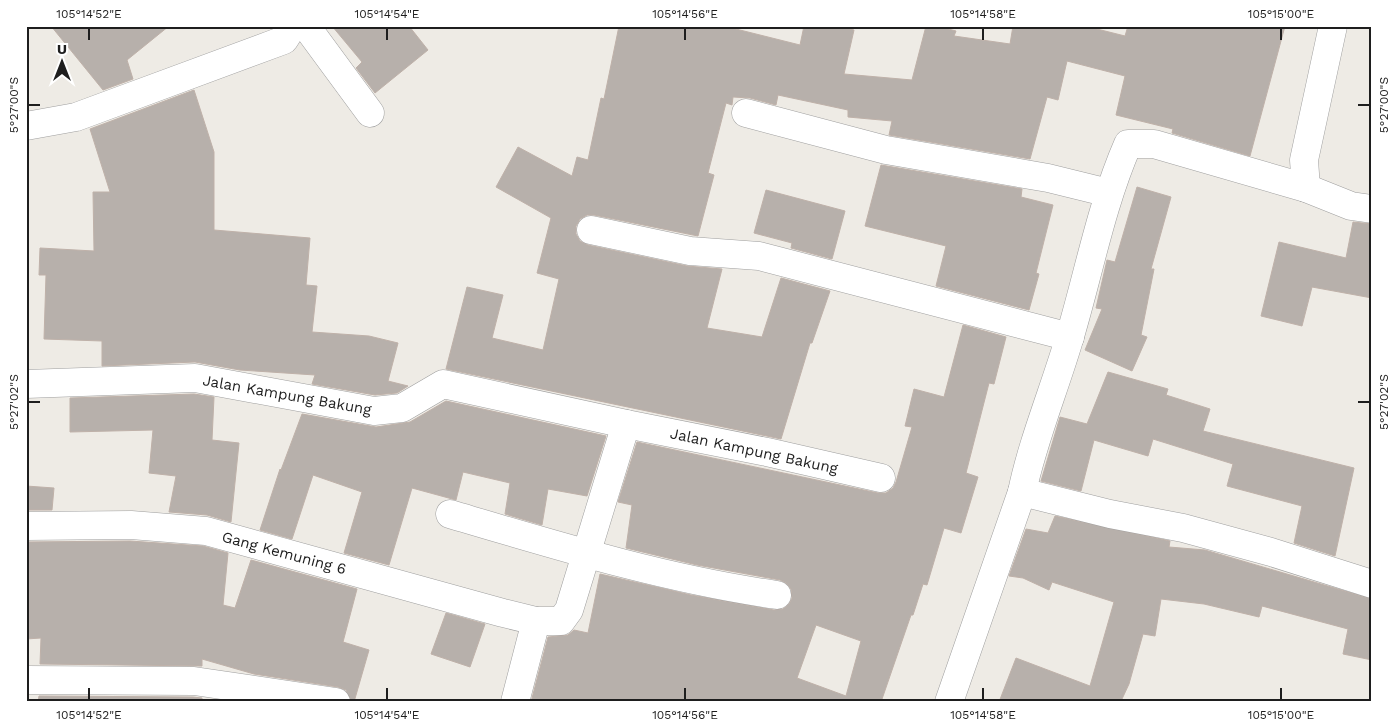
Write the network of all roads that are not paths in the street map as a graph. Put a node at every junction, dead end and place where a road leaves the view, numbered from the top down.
1 (1332, 26) edge
2 (294, 31) edge
3 (370, 112) dead end
4 (746, 112) dead end
5 (26, 126) edge
6 (1306, 188) junction
7 (1109, 193) junction
8 (1372, 209) edge
9 (591, 230) dead end
10 (1070, 337) junction
11 (26, 384) edge
12 (626, 424) junction
13 (881, 478) dead end
14 (1022, 492) junction
15 (450, 514) dead end
16 (26, 526) edge
17 (588, 555) junction
18 (1372, 584) edge
19 (777, 595) dead end
20 (536, 621) junction
21 (26, 680) edge
22 (336, 702) edge
23 (514, 702) edge
24 (949, 702) edge

1 - 6 street
2 - 3 street
2 - 5 street
4 - 7 street
6 - 7 street
6 - 8 street
7 - 10 street
9 - 10 street
10 - 14 street
11 - 12 street, Jalan Kampung Bakung
12 - 13 street, Jalan Kampung Bakung
12 - 17 street
14 - 18 street
14 - 24 street
15 - 17 street
16 - 20 street, Gang Kemuning 6
17 - 19 street
17 - 20 street
20 - 23 street
21 - 22 street

